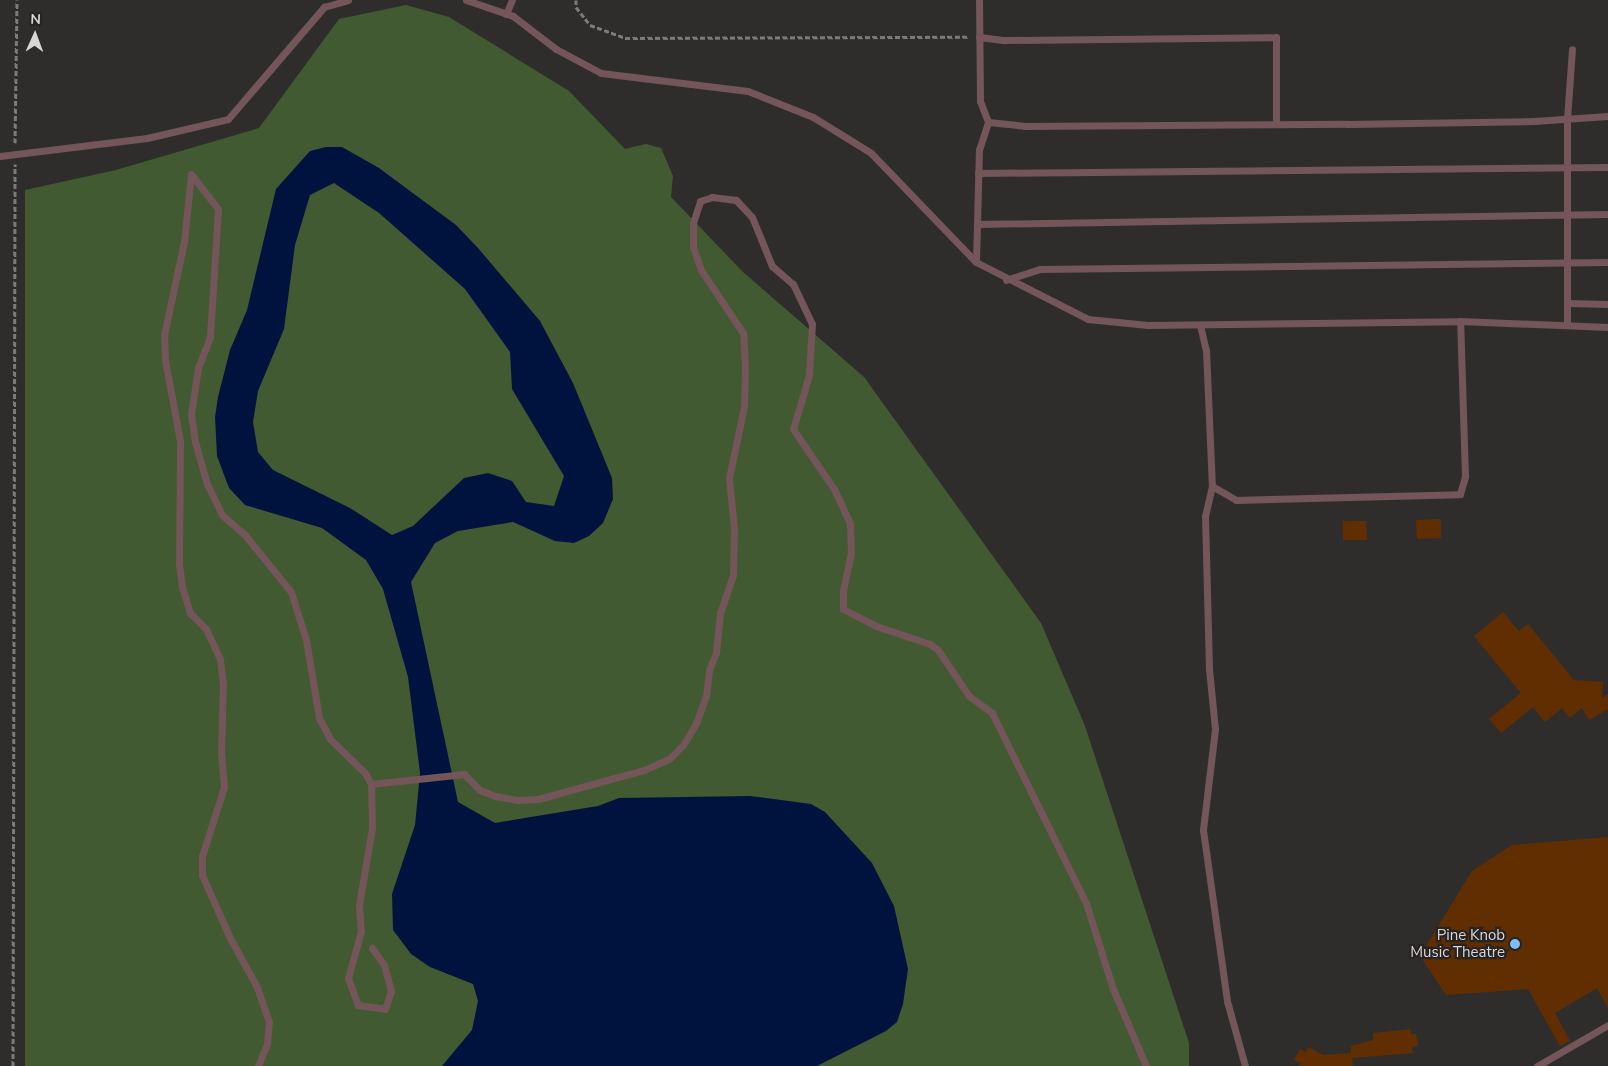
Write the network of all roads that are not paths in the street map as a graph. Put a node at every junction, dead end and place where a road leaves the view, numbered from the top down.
1 (348, 0) edge
2 (466, 0) edge
3 (512, 0) edge
4 (978, 0) edge
5 (506, 14) junction
6 (979, 38) junction
7 (1572, 49) dead end
8 (1608, 116) edge
9 (1566, 119) junction
10 (988, 122) junction
11 (1276, 124) junction
12 (0, 156) edge
13 (1567, 167) junction
14 (1608, 167) edge
15 (978, 173) junction
16 (1608, 214) edge
17 (1568, 215) junction
18 (977, 224) junction
19 (976, 262) junction
20 (1608, 262) edge
21 (1568, 263) junction
22 (1006, 280) junction
23 (1568, 303) junction
24 (1608, 304) edge
25 (1460, 321) junction
26 (1567, 323) junction
27 (1200, 325) junction
28 (1608, 327) edge
29 (1212, 486) junction
30 (371, 784) junction
31 (372, 948) dead end
32 (1608, 1025) edge
33 (258, 1066) edge
34 (1146, 1066) edge
35 (1245, 1066) edge
36 (1537, 1066) edge

1 - 12 lane
2 - 5 lane
3 - 5 lane
4 - 6 lane
5 - 19 lane
6 - 10 lane
6 - 11 lane
7 - 9 lane
8 - 9 lane
9 - 11 lane
9 - 13 lane
10 - 11 lane
10 - 15 lane
13 - 14 lane
13 - 15 lane
13 - 17 lane
15 - 18 lane
16 - 17 lane
17 - 18 lane
17 - 21 lane
18 - 19 lane
19 - 22 lane
20 - 21 lane
21 - 22 lane
21 - 23 lane
22 - 27 lane
23 - 24 lane
23 - 26 lane
25 - 26 lane
25 - 27 lane
25 - 29 lane
26 - 28 lane
27 - 29 lane
29 - 35 lane
30 - 31 lane
30 - 33 lane
30 - 34 lane
32 - 36 lane

